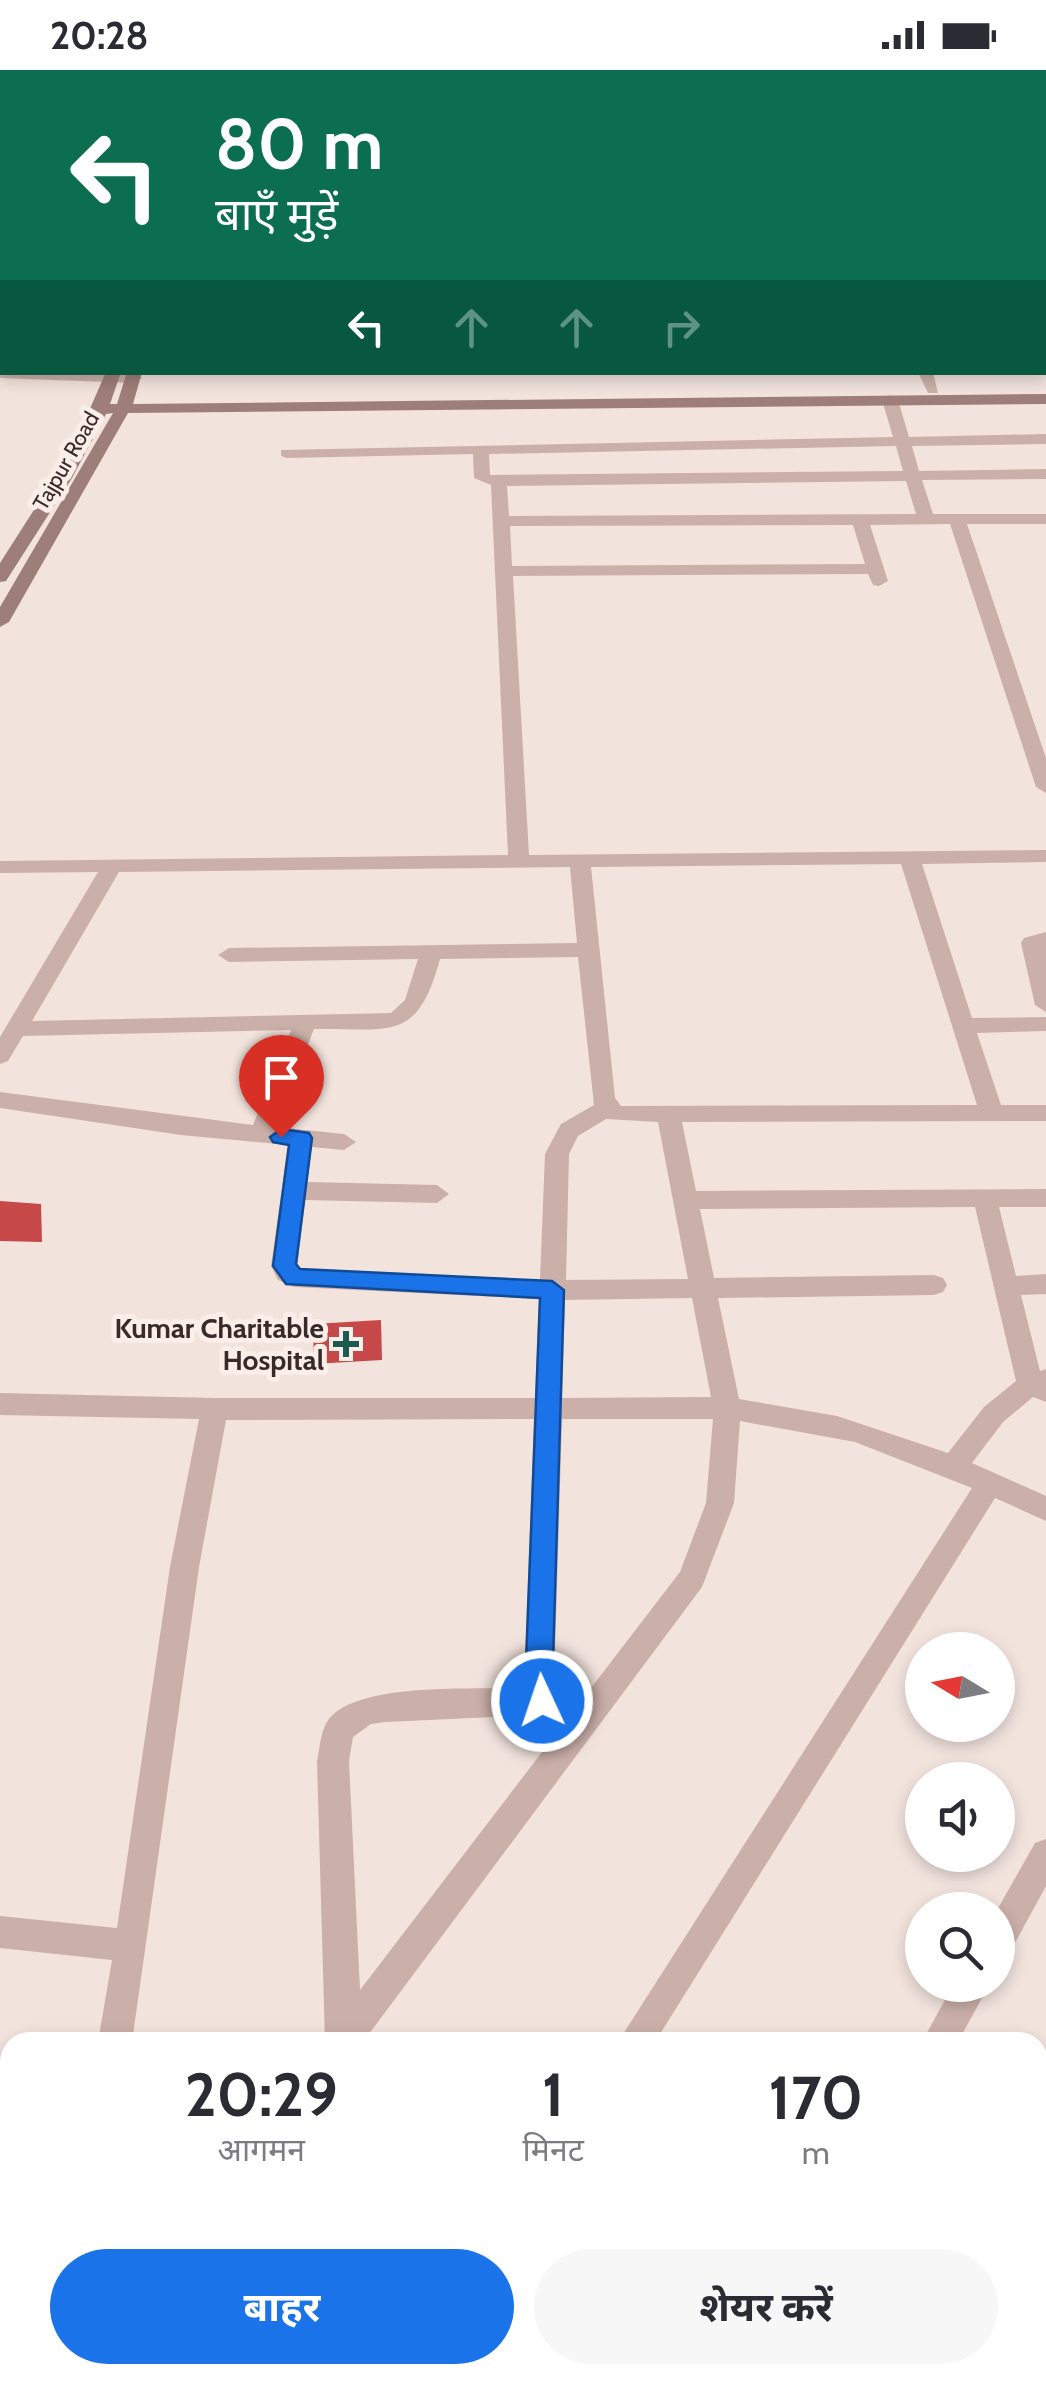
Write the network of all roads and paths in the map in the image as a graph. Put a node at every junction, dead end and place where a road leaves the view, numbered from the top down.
1 (113, 375) edge
2 (134, 375) edge
3 (926, 375) edge
4 (1046, 388) edge
5 (933, 390) junction
6 (1046, 399) edge
7 (890, 400) junction
8 (103, 403) junction
9 (125, 403) junction
10 (1046, 439) edge
11 (903, 441) junction
12 (482, 450) junction
13 (287, 453) dead end
14 (1046, 474) edge
15 (915, 476) junction
16 (498, 481) junction
17 (926, 519) junction
18 (957, 519) junction
19 (1046, 519) edge
20 (860, 520) junction
21 (502, 521) junction
22 (504, 571) junction
23 (0, 577) edge
24 (0, 622) edge
25 (1046, 787) edge
26 (909, 856) junction
27 (1046, 856) edge
28 (519, 860) junction
29 (580, 860) junction
30 (0, 867) edge
31 (112, 867) junction
32 (1046, 939) edge
33 (586, 950) junction
34 (431, 953) junction
35 (229, 955) dead end
36 (1046, 1006) edge
37 (306, 1024) junction
38 (1046, 1024) edge
39 (964, 1026) junction
40 (16, 1029) junction
41 (0, 1056) edge
42 (0, 1100) edge
43 (607, 1109) junction
44 (1046, 1113) edge
45 (992, 1114) junction
46 (670, 1116) junction
47 (261, 1135) junction
48 (301, 1138) junction
49 (344, 1142) dead end
50 (294, 1191) junction
51 (436, 1194) dead end
52 (1046, 1198) edge
53 (985, 1199) junction
54 (687, 1200) junction
55 (1046, 1284) edge
56 (934, 1285) dead end
57 (703, 1286) junction
58 (1008, 1286) junction
59 (552, 1290) junction
60 (1041, 1385) edge
61 (0, 1404) edge
62 (548, 1406) junction
63 (727, 1408) junction
64 (215, 1409) junction
65 (954, 1466) junction
66 (989, 1484) junction
67 (1046, 1509) edge
68 (542, 1701) junction
69 (567, 1745) junction
70 (1046, 1854) edge
71 (1015, 1910) edge
72 (0, 1932) edge
73 (132, 1946) junction
74 (962, 2002) edge
75 (117, 2032) edge
76 (343, 2032) edge
77 (349, 2032) edge
78 (641, 2032) edge
79 (945, 2032) edge

1 - 2 street
1 - 8 street, Tajpur Road
2 - 9 street, Tajpur Road
3 - 5 street
4 - 5 street
5 - 9 street
6 - 7 street
7 - 9 street
7 - 11 street
8 - 9 street
8 - 23 street, Tajpur Road
9 - 24 street, Tajpur Road
10 - 11 street
11 - 12 street
11 - 15 street
12 - 13 street
12 - 16 street
14 - 15 street
15 - 16 street
15 - 17 street
16 - 21 street
17 - 18 street
17 - 20 street
18 - 19 street
18 - 25 street
20 - 21 street
20 - 22 street
21 - 22 street
22 - 28 street
26 - 27 street
26 - 29 street
26 - 39 street
28 - 29 street
28 - 31 street
29 - 33 street
30 - 31 street
31 - 40 street
32 - 36 street
33 - 34 street
33 - 43 street
34 - 35 street
34 - 37 street
37 - 40 street
37 - 47 street
38 - 39 street
39 - 45 street
40 - 41 street
42 - 47 street
43 - 46 street
43 - 59 street
44 - 45 street
45 - 46 street
46 - 54 street
47 - 48 street
48 - 49 street
48 - 50 street
50 - 51 street
50 - 59 street
52 - 53 street
53 - 54 street
53 - 58 street
54 - 57 street
55 - 58 street
56 - 57 street
57 - 59 street
57 - 63 street
58 - 60 street
59 - 62 street
60 - 65 street
61 - 64 street
62 - 63 street
62 - 64 street
62 - 68 street
63 - 65 street
63 - 69 street
64 - 73 street
65 - 66 street
66 - 67 street
66 - 78 street
68 - 69 street
68 - 76 street
69 - 77 street
70 - 71 street
72 - 73 street
73 - 75 street
74 - 79 street

